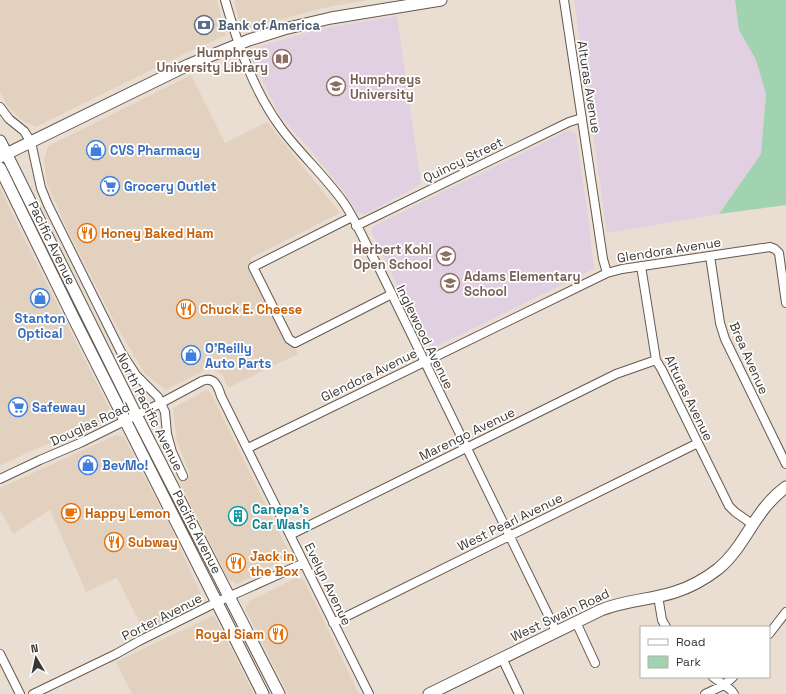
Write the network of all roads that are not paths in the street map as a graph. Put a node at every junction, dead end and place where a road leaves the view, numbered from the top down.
1 (225, 0) edge
2 (441, 0) edge
3 (564, 0) edge
4 (427, 1) edge
5 (239, 44) junction
6 (0, 107) edge
7 (582, 118) junction
8 (0, 141) edge
9 (31, 142) junction
10 (3, 155) edge
11 (0, 168) edge
12 (352, 217) junction
13 (356, 226) junction
14 (710, 256) junction
15 (641, 266) junction
16 (607, 273) junction
17 (392, 294) junction
18 (786, 303) edge
19 (656, 360) junction
20 (424, 361) junction
21 (210, 380) joint
22 (161, 403) junction
23 (136, 415) junction
24 (125, 421) junction
25 (698, 443) junction
26 (248, 448) junction
27 (466, 448) junction
28 (786, 464) edge
29 (183, 476) dead end
30 (0, 479) edge
31 (786, 487) edge
32 (752, 524) junction
33 (290, 535) junction
34 (510, 536) junction
35 (304, 563) junction
36 (658, 596) junction
37 (229, 598) junction
38 (217, 602) junction
39 (786, 612) edge
40 (333, 622) junction
41 (576, 622) junction
42 (665, 626) edge
43 (556, 631) junction
44 (770, 633) edge
45 (0, 654) edge
46 (502, 658) junction
47 (595, 663) dead end
48 (714, 678) edge
49 (732, 678) edge
50 (724, 685) junction
51 (20, 694) edge
52 (33, 694) edge
53 (263, 694) edge
54 (279, 694) edge
55 (369, 694) edge
56 (429, 694) edge
57 (519, 694) edge
58 (705, 694) edge
59 (734, 694) edge

1 - 5 street, Inglewood Avenue
2 - 4 main road
3 - 7 street, Alturas Avenue
4 - 5 main road
5 - 9 main road
5 - 12 street, Inglewood Avenue
6 - 9 street
7 - 13 street, Quincy Street
7 - 16 street, Alturas Avenue
8 - 10 main road, North Pacific Avenue
9 - 10 main road
9 - 22 street
10 - 23 main road, North Pacific Avenue
11 - 24 main road, Pacific Avenue
12 - 13 street, Inglewood Avenue
12 - 17 street
13 - 17 street, Inglewood Avenue
14 - 15 street, Glendora Avenue
14 - 18 street, Glendora Avenue
14 - 28 street, Brea Avenue
15 - 16 street, Glendora Avenue
15 - 19 street, Alturas Avenue
16 - 20 street, Glendora Avenue
17 - 20 street, Inglewood Avenue
19 - 25 street, Alturas Avenue
19 - 27 street, Marengo Avenue
20 - 26 street, Glendora Avenue
20 - 27 street, Inglewood Avenue
21 - 22 street, Douglas Road
21 - 26 street, Evelyn Avenue
22 - 23 street, Douglas Road
22 - 29 street
23 - 24 street, Douglas Road
23 - 37 main road, North Pacific Avenue
24 - 30 street, Douglas Road
24 - 38 main road, Pacific Avenue
25 - 32 street, Alturas Avenue
25 - 34 street, West Pearl Avenue
26 - 33 street, Evelyn Avenue
27 - 33 street, Marengo Avenue
27 - 34 street, Inglewood Avenue
31 - 32 main road, West Swain Road
32 - 36 main road, West Swain Road
33 - 35 street, Evelyn Avenue
34 - 40 street, West Pearl Avenue
34 - 43 street, Inglewood Avenue
35 - 37 street, Porter Avenue
35 - 40 street, Evelyn Avenue
36 - 41 main road, West Swain Road
36 - 42 street
37 - 38 street, Porter Avenue
37 - 54 main road, North Pacific Avenue
38 - 52 street, Porter Avenue
38 - 53 main road, Pacific Avenue
39 - 44 street
40 - 55 street, Evelyn Avenue
41 - 43 main road, West Swain Road
41 - 47 street
43 - 46 main road, West Swain Road
45 - 51 street
46 - 56 main road, West Swain Road
46 - 57 street
48 - 50 street
49 - 50 street
50 - 58 street
50 - 59 street

